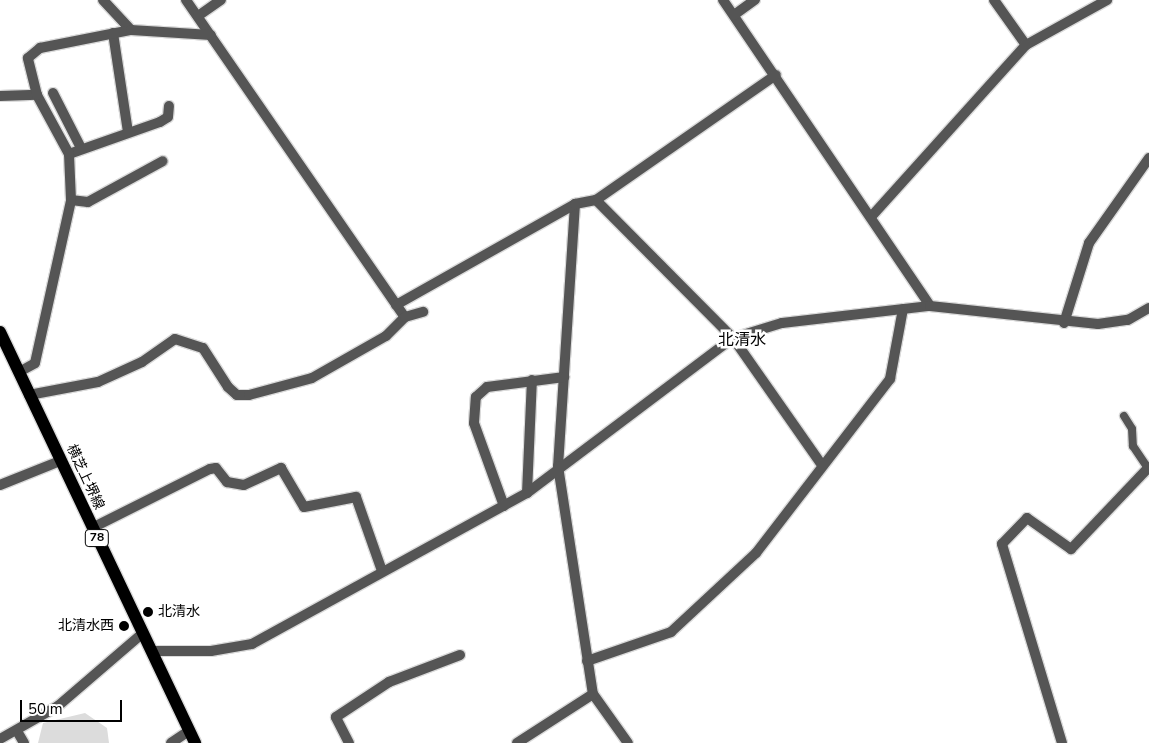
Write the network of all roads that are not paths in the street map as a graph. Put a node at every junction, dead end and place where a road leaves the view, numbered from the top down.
1 (103, 0) edge
2 (186, 0) edge
3 (221, 0) edge
4 (723, 0) edge
5 (755, 0) edge
6 (994, 0) edge
7 (1107, 0) edge
8 (734, 15) junction
9 (198, 16) junction
10 (131, 30) junction
11 (113, 33) junction
12 (211, 36) junction
13 (1026, 45) junction
14 (776, 75) junction
15 (53, 93) dead end
16 (37, 95) junction
17 (0, 96) edge
18 (169, 106) dead end
19 (128, 132) junction
20 (81, 148) junction
21 (69, 154) junction
22 (1149, 158) edge
23 (163, 162) dead end
24 (71, 200) junction
25 (596, 200) junction
26 (575, 204) junction
27 (871, 217) junction
28 (396, 305) junction
29 (930, 306) junction
30 (1149, 308) edge
31 (903, 309) junction
32 (424, 312) dead end
33 (405, 317) junction
34 (1064, 323) junction
35 (0, 332) edge
36 (733, 338) junction
37 (19, 372) junction
38 (564, 377) junction
39 (532, 380) junction
40 (29, 395) junction
41 (1124, 416) dead end
42 (60, 461) junction
43 (822, 465) junction
44 (558, 466) junction
45 (1148, 467) edge
46 (0, 485) edge
47 (528, 493) junction
48 (504, 506) junction
49 (92, 528) junction
50 (382, 571) junction
51 (143, 633) junction
52 (152, 651) junction
53 (460, 655) dead end
54 (587, 661) junction
55 (593, 694) junction
56 (17, 731) junction
57 (189, 731) junction
58 (0, 739) edge
59 (24, 743) edge
60 (171, 743) edge
61 (195, 743) edge
62 (349, 743) edge
63 (516, 743) edge
64 (628, 743) edge
65 (1062, 743) edge

1 - 10 street
2 - 9 street
3 - 9 street
4 - 8 street
5 - 8 street
6 - 13 street
7 - 13 street
8 - 14 street
9 - 12 street
10 - 11 street
10 - 12 street
11 - 16 street
11 - 19 street
12 - 28 street
13 - 27 street
14 - 25 street
14 - 27 street
15 - 20 street
16 - 17 street
16 - 21 street
18 - 19 street
19 - 20 street
20 - 21 street
21 - 24 street
22 - 34 street
23 - 24 street
24 - 37 street
25 - 26 street
25 - 36 street
26 - 28 street
26 - 38 street
27 - 29 street
28 - 33 street
29 - 31 street
29 - 34 street
30 - 34 street
31 - 36 street
31 - 43 street
32 - 33 street
33 - 40 street
35 - 37 main road, 横芝上堺線 / 78
36 - 43 street
36 - 44 street
37 - 40 main road, 横芝上堺線 / 78
38 - 39 street
38 - 44 street
39 - 47 street
39 - 48 street
40 - 42 main road, 横芝上堺線 / 78
41 - 45 lane
42 - 46 street
42 - 49 main road, 横芝上堺線 / 78
43 - 54 street
44 - 47 street
44 - 54 street
45 - 65 street
47 - 48 street
48 - 50 street
49 - 50 street
49 - 51 main road, 横芝上堺線 / 78
50 - 52 street
51 - 52 main road, 横芝上堺線 / 78
51 - 56 street
52 - 57 main road, 横芝上堺線 / 78
53 - 62 street
54 - 55 street
55 - 63 street
55 - 64 street
56 - 58 street
56 - 59 street
57 - 60 street
57 - 61 main road, 横芝上堺線 / 78

